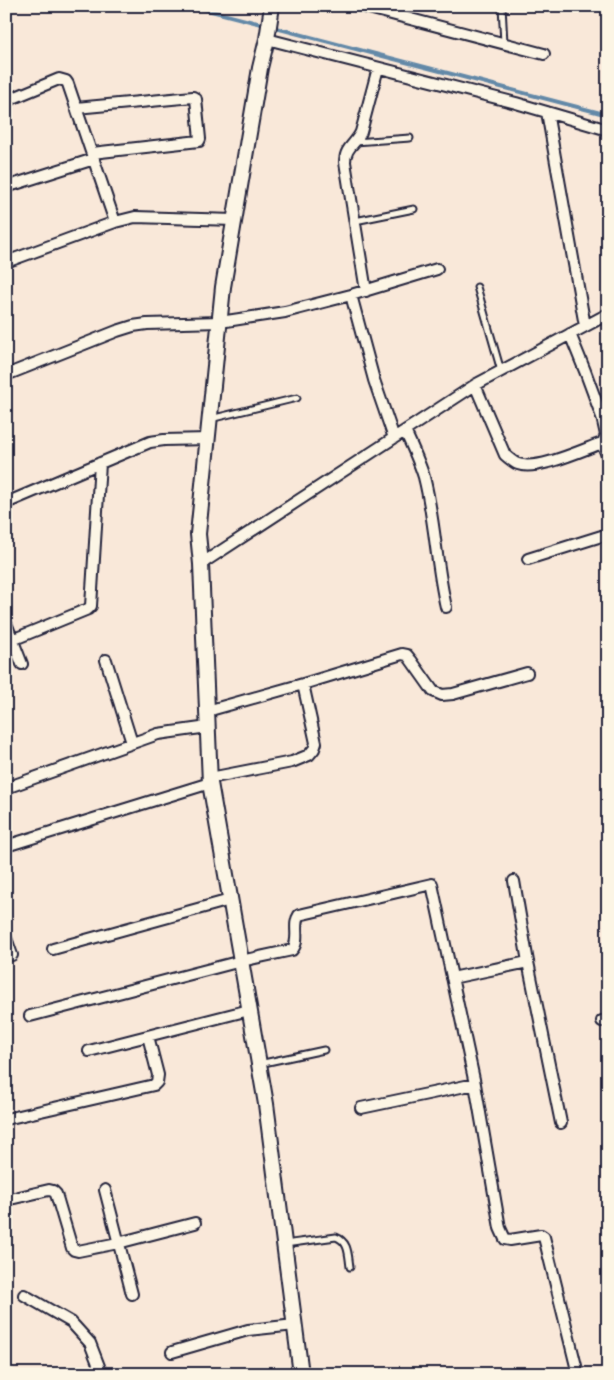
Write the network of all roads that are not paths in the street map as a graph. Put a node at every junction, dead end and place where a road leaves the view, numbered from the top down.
1 (272, 6) edge
2 (361, 6) edge
3 (502, 6) edge
4 (267, 36) junction
5 (504, 43) junction
6 (544, 54) dead end
7 (378, 68) junction
8 (6, 101) edge
9 (76, 108) junction
10 (547, 112) junction
11 (608, 130) edge
12 (410, 138) dead end
13 (354, 142) junction
14 (93, 156) junction
15 (6, 187) edge
16 (414, 209) dead end
17 (234, 220) junction
18 (355, 221) junction
19 (115, 222) junction
20 (6, 262) edge
21 (437, 269) dead end
22 (477, 287) dead end
23 (366, 291) junction
24 (351, 295) junction
25 (608, 314) edge
26 (220, 322) junction
27 (585, 326) junction
28 (570, 334) junction
29 (501, 371) junction
30 (6, 375) edge
31 (475, 385) junction
32 (297, 398) dead end
33 (210, 419) junction
34 (405, 431) junction
35 (394, 438) junction
36 (208, 439) junction
37 (602, 445) junction
38 (608, 459) edge
39 (100, 463) junction
40 (6, 503) edge
41 (608, 534) edge
42 (528, 559) dead end
43 (201, 564) junction
44 (446, 607) dead end
45 (6, 624) edge
46 (12, 640) junction
47 (106, 660) dead end
48 (22, 664) dead end
49 (527, 673) dead end
50 (303, 684) junction
51 (207, 711) junction
52 (208, 726) junction
53 (132, 743) junction
54 (210, 780) junction
55 (6, 788) edge
56 (6, 846) edge
57 (514, 881) dead end
58 (230, 900) junction
59 (6, 938) edge
60 (53, 949) dead end
61 (12, 955) dead end
62 (241, 962) junction
63 (528, 962) junction
64 (452, 978) junction
65 (249, 1010) junction
66 (30, 1016) dead end
67 (148, 1036) junction
68 (324, 1050) dead end
69 (89, 1051) dead end
70 (259, 1064) junction
71 (474, 1084) junction
72 (361, 1108) dead end
73 (6, 1119) edge
74 (561, 1123) dead end
75 (105, 1190) dead end
76 (6, 1200) edge
77 (195, 1223) dead end
78 (118, 1243) junction
79 (284, 1244) junction
80 (350, 1267) dead end
81 (132, 1294) dead end
82 (24, 1295) dead end
83 (295, 1325) junction
84 (172, 1352) dead end
85 (102, 1374) edge
86 (301, 1374) edge
87 (578, 1374) edge

1 - 4 street
2 - 5 street
3 - 5 lane
4 - 7 street
4 - 17 street
5 - 6 street
7 - 10 street
7 - 13 street
8 - 9 street
9 - 14 street
9 - 14 street
10 - 11 street
10 - 27 street
12 - 13 lane
13 - 18 street
14 - 15 street
14 - 19 street
16 - 18 lane
17 - 19 street
17 - 26 street
18 - 23 street
19 - 20 street
21 - 23 street
22 - 29 lane
23 - 24 street
24 - 26 street
24 - 35 street
25 - 27 street
26 - 30 street
26 - 33 street
27 - 28 street
28 - 29 street
28 - 37 street
29 - 31 street
31 - 34 street
31 - 37 street
32 - 33 lane
33 - 36 street
34 - 35 street
34 - 44 street
35 - 43 street
36 - 39 street
36 - 43 street
37 - 38 street
39 - 40 street
39 - 46 street
41 - 42 street
43 - 51 street
45 - 46 street
46 - 48 street
47 - 53 street
49 - 50 street
50 - 51 street
50 - 54 street
51 - 52 street
52 - 53 street
52 - 54 street
53 - 55 street
54 - 56 street
54 - 58 street
57 - 63 street
58 - 60 street
58 - 62 street
59 - 61 street
62 - 64 street
62 - 65 street
62 - 66 street
63 - 64 street
63 - 74 street
64 - 71 street
65 - 67 street
65 - 70 street
67 - 69 street
67 - 73 street
68 - 70 lane
70 - 79 street
71 - 72 street
71 - 87 street
75 - 78 street
76 - 78 street
77 - 78 street
78 - 81 street
79 - 80 lane
79 - 83 street
82 - 85 street
83 - 84 street
83 - 86 street

